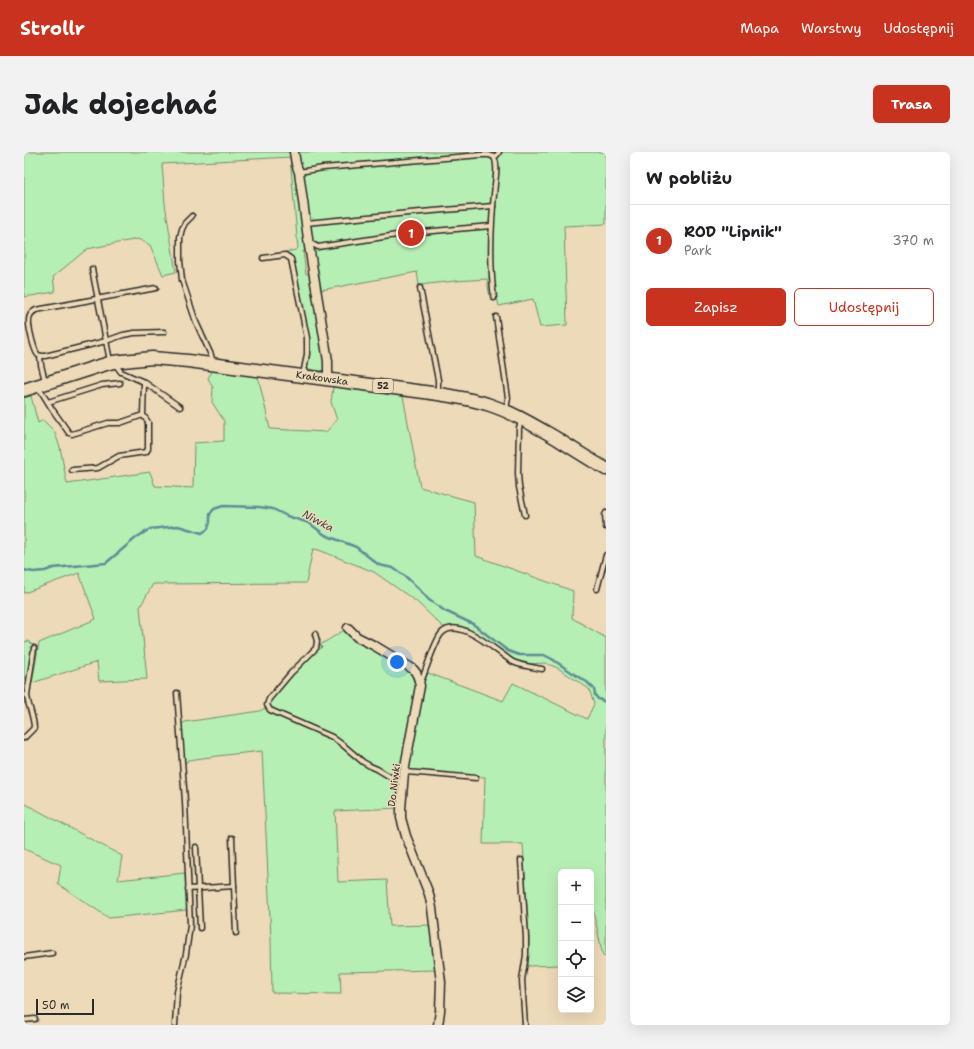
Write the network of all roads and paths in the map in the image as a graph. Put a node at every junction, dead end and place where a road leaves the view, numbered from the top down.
1 (294, 152) edge
2 (499, 152) edge
3 (494, 157) junction
4 (299, 172) junction
5 (493, 206) junction
6 (192, 216) dead end
7 (306, 223) junction
8 (491, 226) junction
9 (308, 242) junction
10 (262, 258) dead end
11 (92, 268) dead end
12 (156, 288) dead end
13 (420, 288) dead end
14 (98, 298) junction
15 (494, 298) dead end
16 (496, 317) dead end
17 (164, 332) dead end
18 (106, 341) junction
19 (40, 356) junction
20 (112, 363) junction
21 (213, 364) junction
22 (303, 376) junction
23 (328, 379) junction
24 (144, 382) junction
25 (120, 383) dead end
26 (42, 385) junction
27 (24, 390) edge
28 (438, 393) junction
29 (48, 402) junction
30 (180, 407) dead end
31 (505, 411) junction
32 (143, 415) junction
33 (522, 418) junction
34 (606, 469) edge
35 (72, 470) dead end
36 (606, 513) edge
37 (525, 515) dead end
38 (606, 527) edge
39 (606, 555) edge
40 (597, 589) dead end
41 (348, 628) dead end
42 (315, 634) dead end
43 (34, 648) dead end
44 (542, 669) dead end
45 (420, 686) junction
46 (177, 693) dead end
47 (24, 738) edge
48 (404, 772) junction
49 (476, 778) dead end
50 (404, 782) junction
51 (232, 838) dead end
52 (196, 847) dead end
53 (521, 860) dead end
54 (234, 886) junction
55 (188, 888) junction
56 (198, 888) junction
57 (200, 928) dead end
58 (236, 933) dead end
59 (52, 953) dead end
60 (24, 957) edge
61 (35, 1019) dead end
62 (24, 1020) edge
63 (175, 1025) edge
64 (438, 1025) edge
65 (525, 1025) edge

1 - 4 street
2 - 3 lane
3 - 4 lane
3 - 5 lane
4 - 7 street
5 - 7 lane
5 - 8 lane
6 - 21 lane
7 - 9 street
8 - 9 lane
8 - 15 lane
9 - 23 street
10 - 22 lane
11 - 14 lane
12 - 14 lane
13 - 28 lane
14 - 18 lane
14 - 19 lane
16 - 31 lane
17 - 18 lane
18 - 19 lane
18 - 20 lane
19 - 26 lane
20 - 21 main road, Krakowska / 52
20 - 24 lane
20 - 26 main road, Krakowska / 52
21 - 22 main road, Krakowska / 52
22 - 23 main road, Krakowska / 52
23 - 28 main road, Krakowska / 52
24 - 30 lane
24 - 32 lane
25 - 29 lane
26 - 27 main road, Krakowska / 52
26 - 29 lane
28 - 31 main road, Krakowska / 52
29 - 32 lane
31 - 33 main road, Krakowska / 52
32 - 35 lane
33 - 34 main road, Krakowska / 52
33 - 37 lane
36 - 38 lane
39 - 40 lane
41 - 45 street
42 - 50 lane
43 - 47 lane
44 - 45 lane
45 - 48 street, Do Niwki
46 - 55 lane
48 - 49 lane
48 - 50 street, Do Niwki
50 - 64 street, Do Niwki
51 - 54 lane
52 - 56 lane
53 - 65 lane
54 - 56 lane
54 - 58 lane
55 - 56 lane
55 - 63 lane
56 - 57 lane
59 - 60 lane
61 - 62 lane

